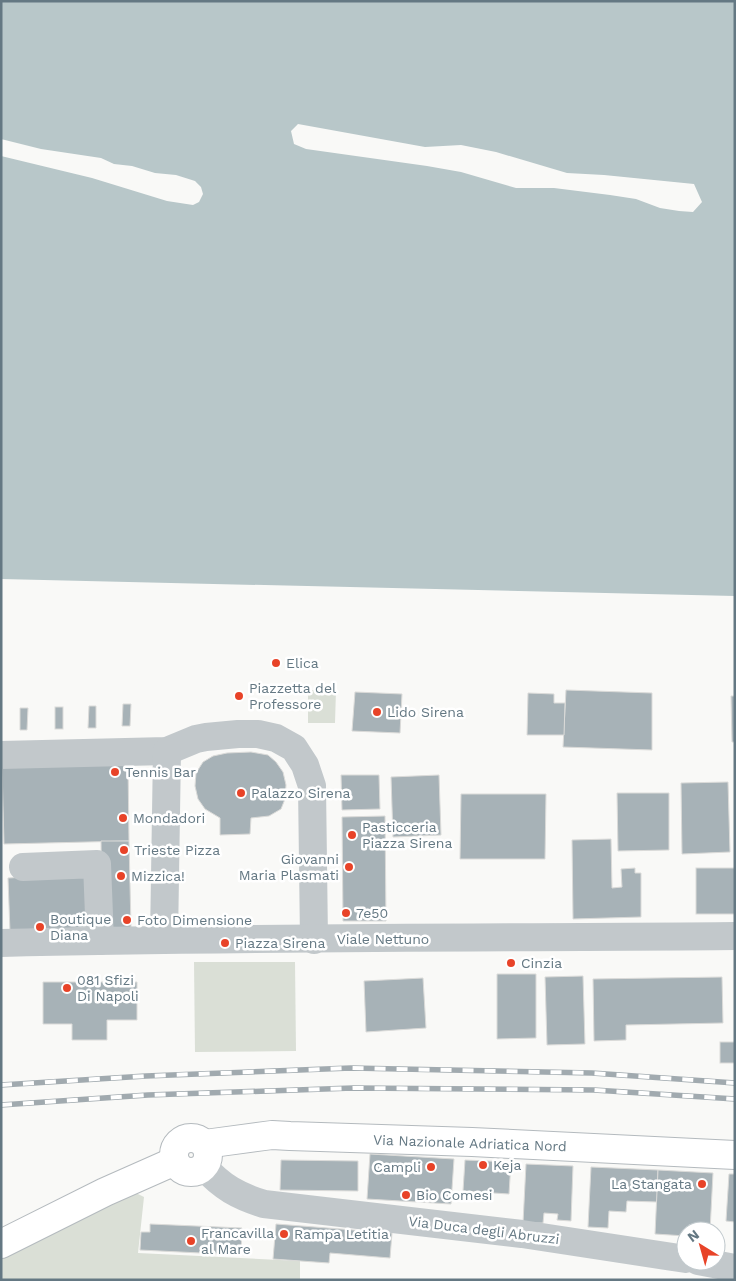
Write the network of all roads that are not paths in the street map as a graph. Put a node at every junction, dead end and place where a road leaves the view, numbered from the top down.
1 (154, 751) junction
2 (1, 755) edge
3 (24, 867) dead end
4 (164, 931) junction
5 (314, 932) junction
6 (735, 936) edge
7 (100, 941) junction
8 (1, 943) edge
9 (735, 1155) edge
10 (204, 1156) junction
11 (1, 1244) edge
12 (676, 1257) edge

1 - 2 street
1 - 4 street
1 - 5 street
3 - 7 street
4 - 5 street, Viale Nettuno
4 - 7 street, Viale Nettuno
5 - 6 street, Viale Nettuno
7 - 8 street, Viale Nettuno
9 - 10 main road, Via Nazionale Adriatica Nord
10 - 11 main road, Via Nazionale Adriatica Nord
10 - 12 street, Via Duca degli Abruzzi

